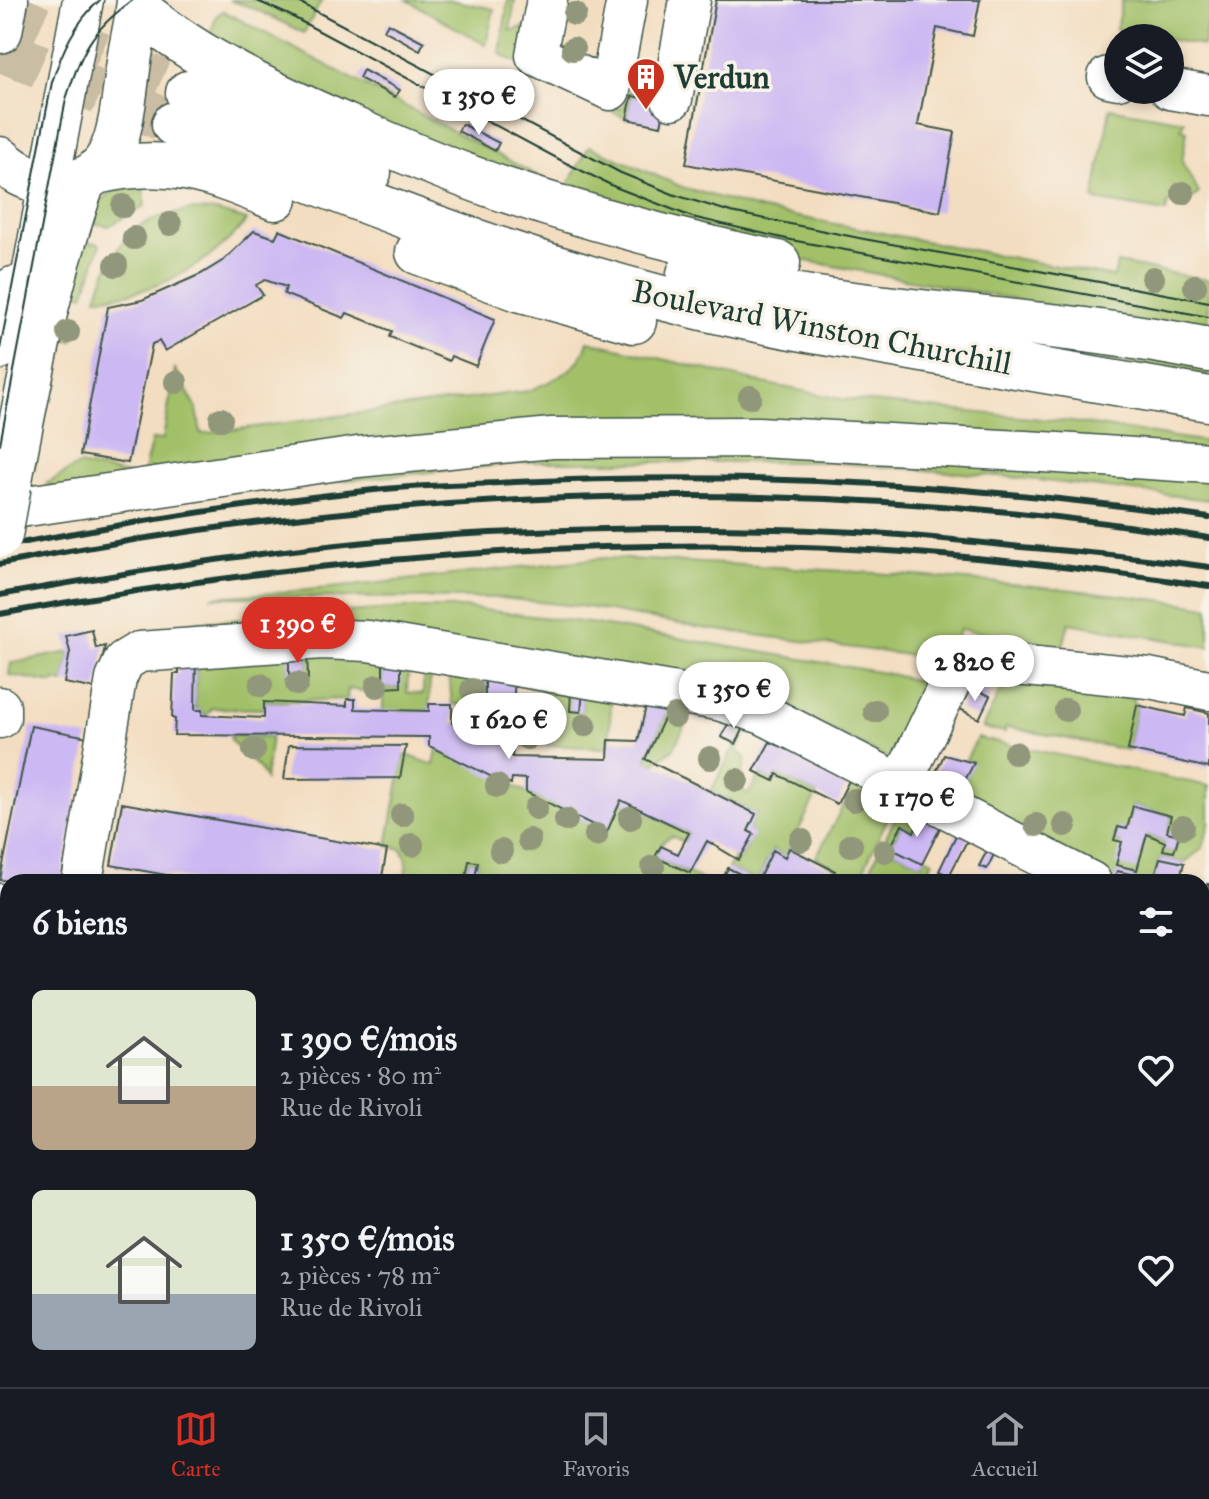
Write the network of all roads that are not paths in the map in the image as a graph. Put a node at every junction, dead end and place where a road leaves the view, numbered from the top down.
1 (6, 0) edge
2 (65, 0) edge
3 (83, 0) edge
4 (547, 0) edge
5 (627, 0) edge
6 (690, 0) edge
7 (139, 4) edge
8 (0, 31) edge
9 (1184, 92) edge
10 (1209, 96) edge
11 (672, 99) dead end
12 (37, 175) edge
13 (1093, 329) junction
14 (0, 349) edge
15 (1209, 350) edge
16 (1109, 382) junction
17 (1209, 399) edge
18 (1209, 463) edge
19 (3, 480) edge
20 (0, 535) edge
21 (1209, 690) edge
22 (0, 707) edge
23 (0, 718) edge
24 (901, 784) junction
25 (83, 874) edge
26 (1075, 874) edge

1 - 8 main road
2 - 12 street
3 - 12 street
4 - 5 street
6 - 11 street
7 - 12 main road
7 - 13 main road
9 - 10 street
12 - 14 street
12 - 16 main road
12 - 19 main road
13 - 15 main road, Boulevard Winston Churchill
13 - 16 main road, Boulevard Winston Churchill
16 - 17 main road, Boulevard Winston Churchill
18 - 19 street
19 - 20 main road, bridge
21 - 24 street
22 - 23 street
24 - 25 street
24 - 26 street

